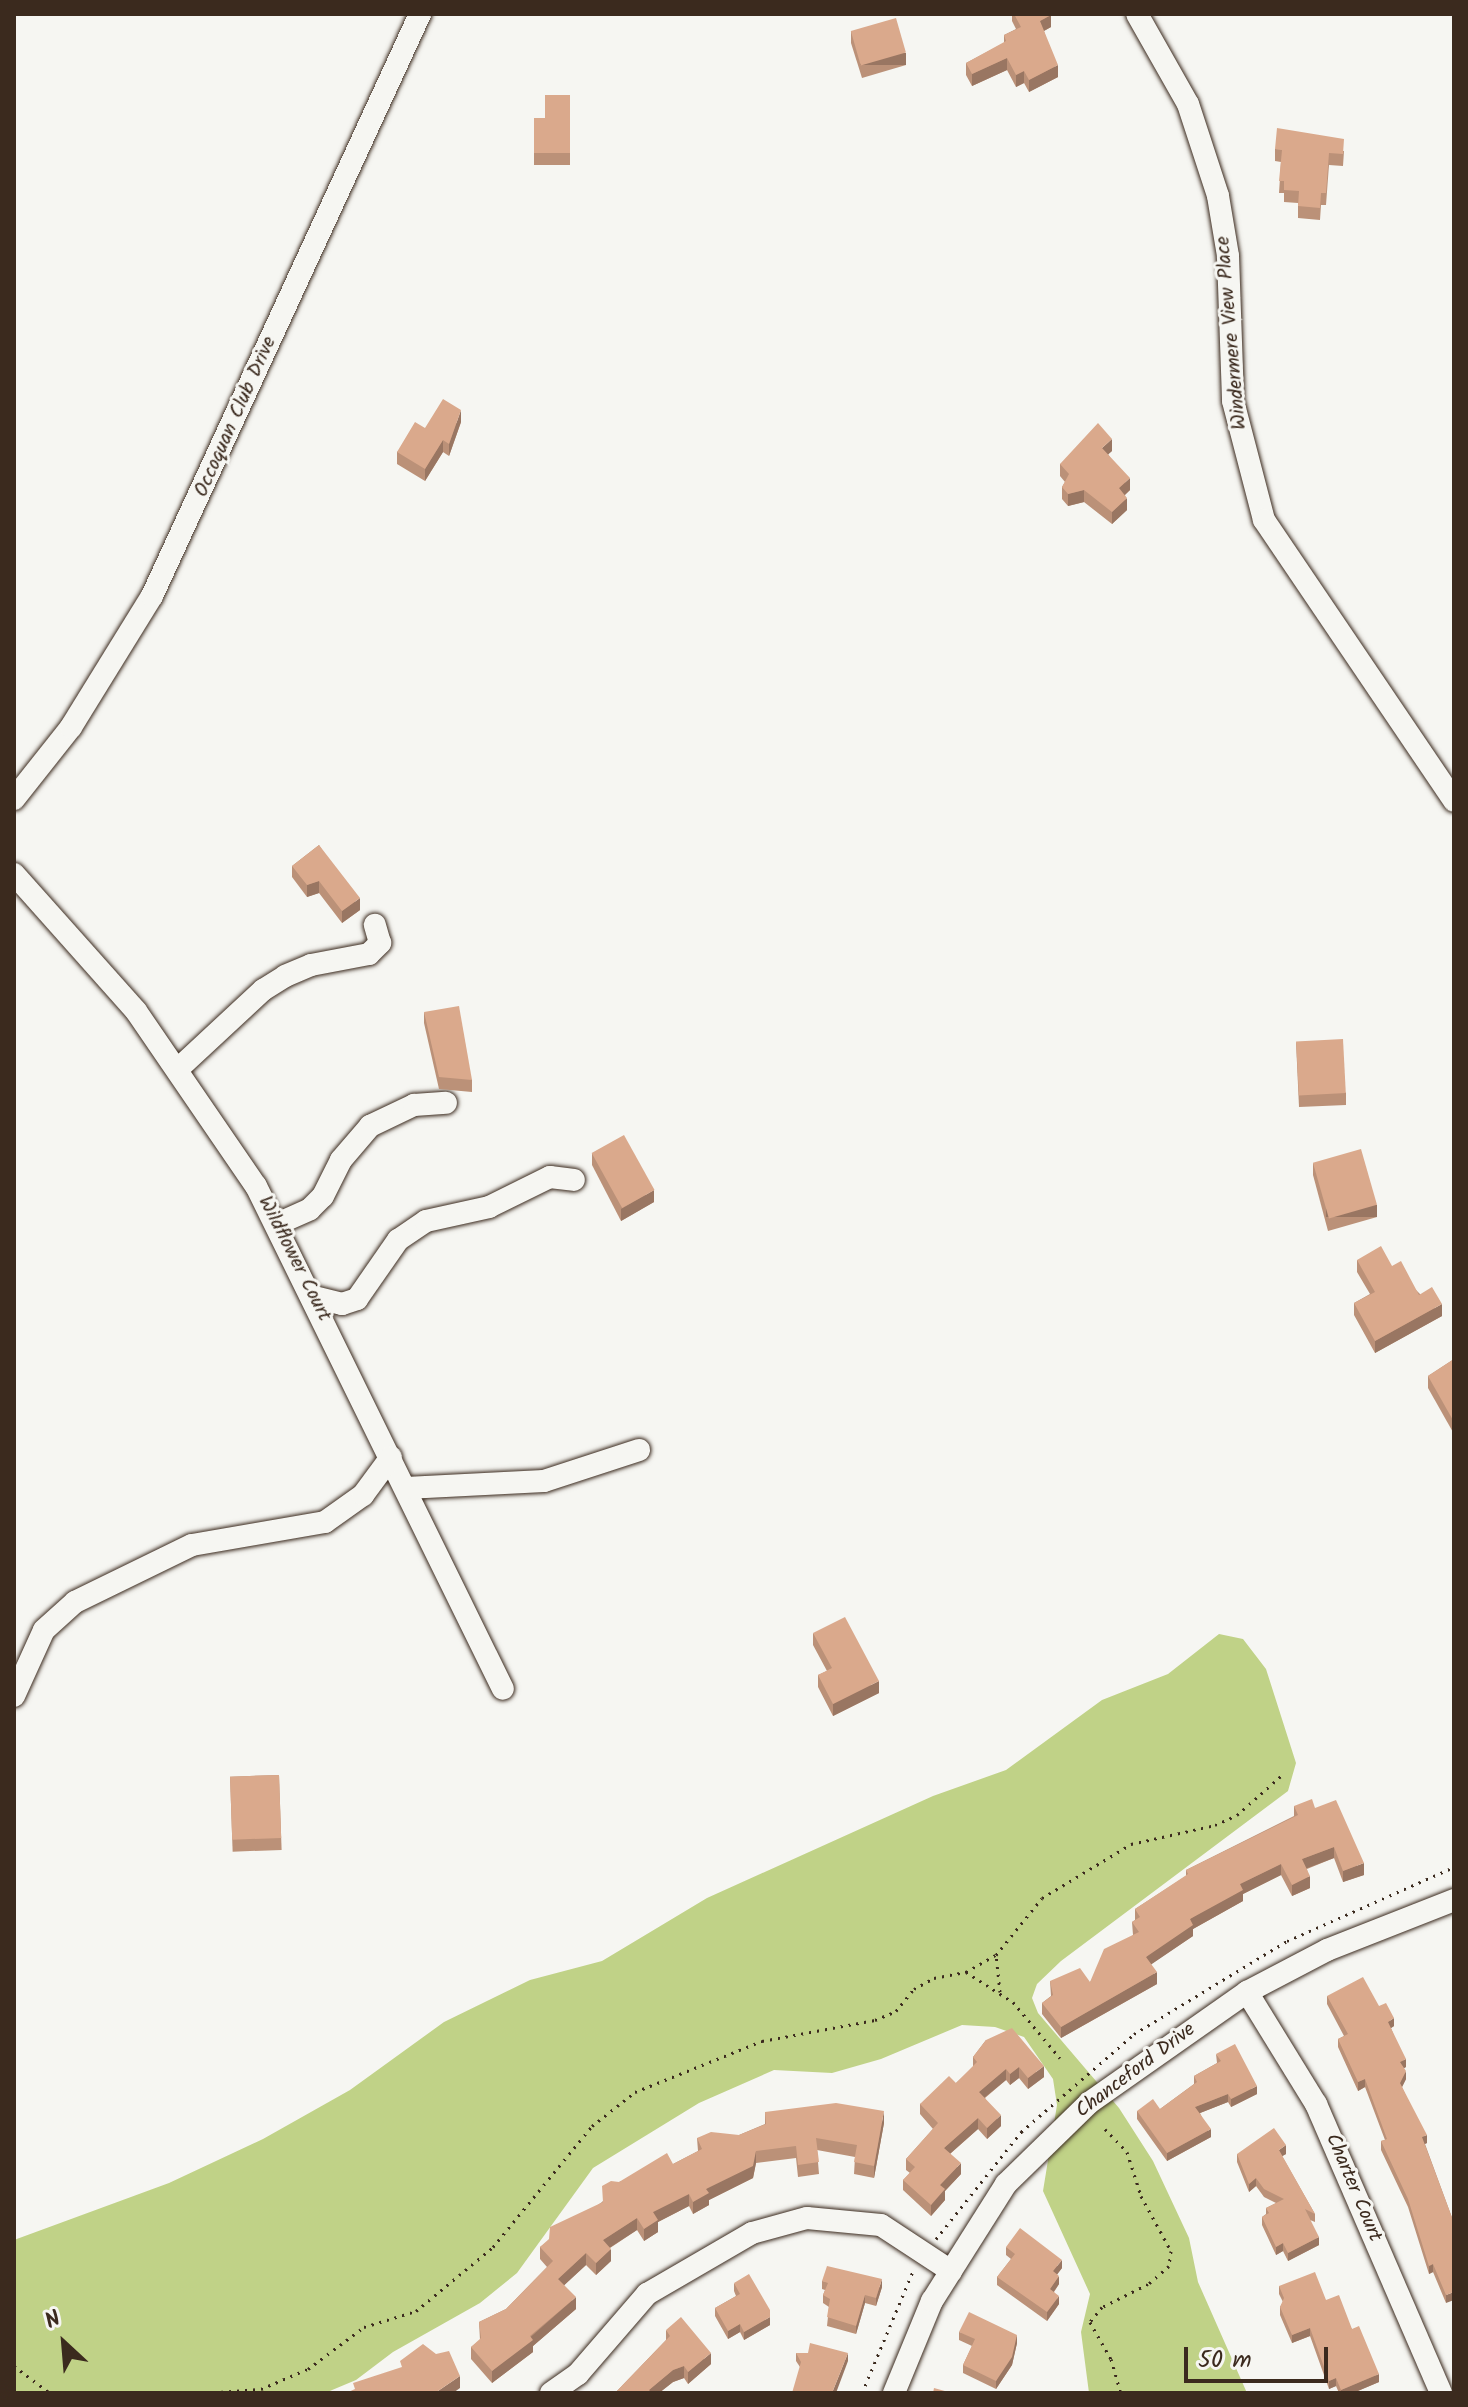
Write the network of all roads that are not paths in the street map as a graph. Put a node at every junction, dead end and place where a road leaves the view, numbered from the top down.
1 (420, 14) edge
2 (1137, 14) edge
3 (14, 799) edge
4 (1454, 801) edge
5 (14, 874) edge
6 (375, 925) dead end
7 (179, 1068) junction
8 (446, 1103) dead end
9 (574, 1180) dead end
10 (277, 1224) junction
11 (314, 1297) junction
12 (639, 1450) dead end
13 (391, 1457) junction
14 (406, 1488) junction
15 (503, 1689) dead end
16 (14, 1696) edge
17 (1454, 1900) edge
18 (1247, 1992) junction
19 (951, 2271) junction
20 (551, 2393) edge
21 (894, 2393) edge
22 (1441, 2393) edge

1 - 3 street, Occoquan Club Drive
2 - 4 street, Windermere View Place
5 - 7 street, Wildflower Court
6 - 7 street
7 - 10 street, Wildflower Court
8 - 10 street
9 - 11 street
10 - 11 street, Wildflower Court
11 - 13 street, Wildflower Court
12 - 14 street
13 - 14 street, Wildflower Court
13 - 16 street
14 - 15 street, Wildflower Court
17 - 18 street, Chanceford Drive
18 - 19 street, Chanceford Drive
18 - 22 street, Charter Court
19 - 20 street
19 - 21 street, Chanceford Drive

